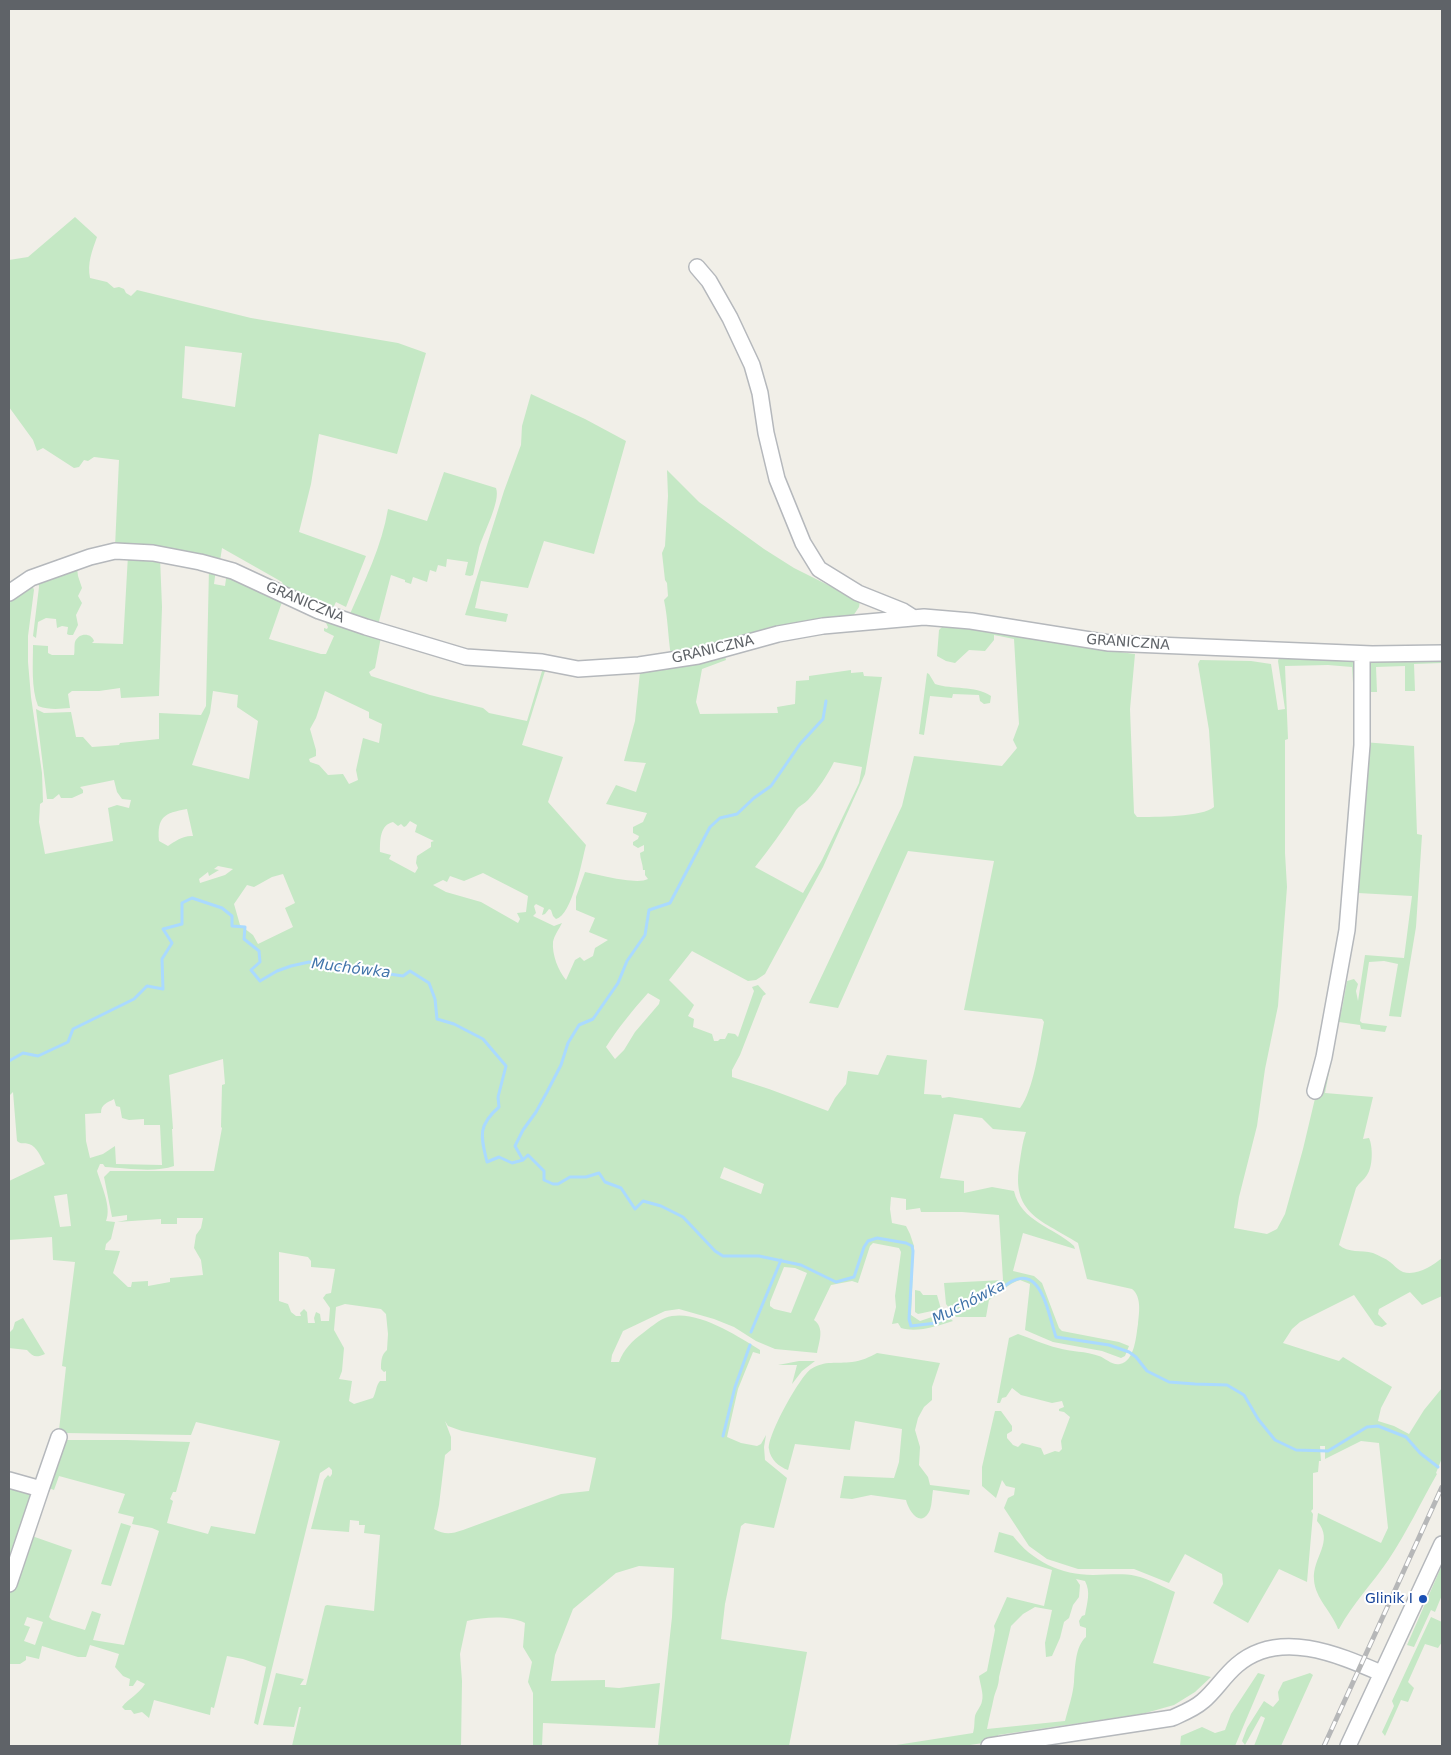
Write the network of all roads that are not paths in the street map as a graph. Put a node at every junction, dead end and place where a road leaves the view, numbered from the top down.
1 (697, 266) dead end
2 (9, 593) edge
3 (914, 618) junction
4 (1442, 653) edge
5 (1362, 654) junction
6 (1315, 1091) dead end
7 (59, 1437) dead end
8 (9, 1480) edge
9 (41, 1488) junction
10 (1442, 1544) edge
11 (9, 1584) edge
12 (1381, 1673) junction
13 (989, 1746) edge
14 (1348, 1746) edge

1 - 3 street
2 - 3 street, GRANICZNA
3 - 5 street, GRANICZNA
4 - 5 street, GRANICZNA
5 - 6 street
7 - 9 street
8 - 9 street
9 - 11 street
10 - 12 street
12 - 13 street
12 - 14 street

